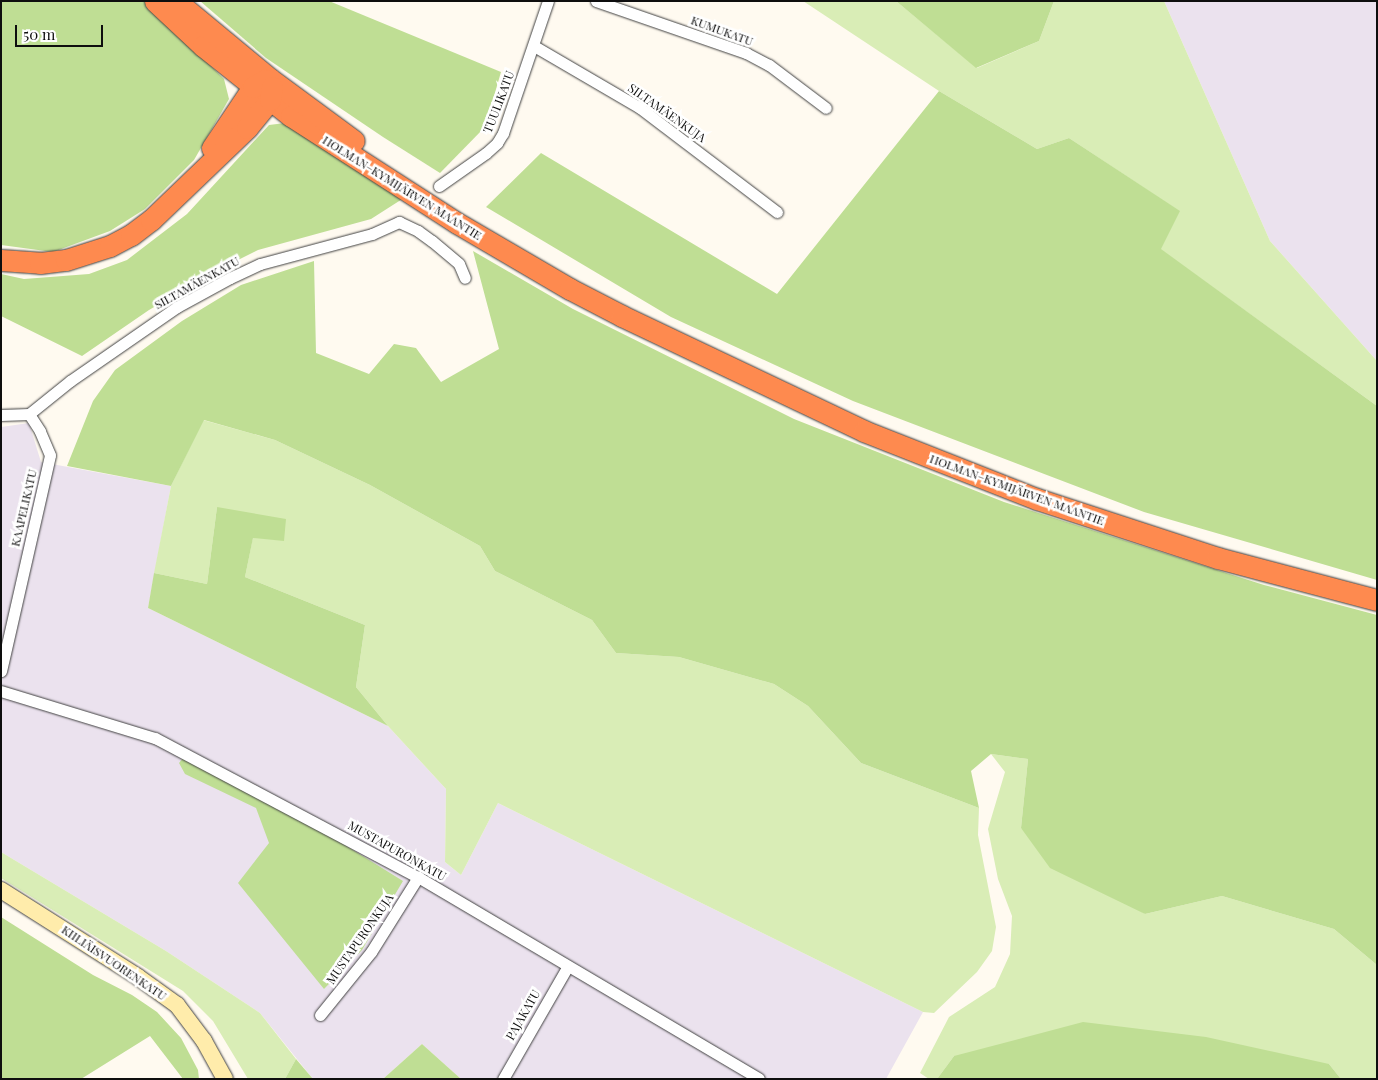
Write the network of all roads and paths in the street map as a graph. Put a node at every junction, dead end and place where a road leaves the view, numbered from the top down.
1 (155, 1) edge
2 (176, 1) edge
3 (548, 1) edge
4 (596, 1) edge
5 (534, 46) junction
6 (264, 89) junction
7 (826, 108) dead end
8 (439, 186) dead end
9 (777, 212) dead end
10 (1, 260) edge
11 (465, 278) dead end
12 (28, 414) junction
13 (1, 415) edge
14 (1377, 600) edge
15 (1, 671) edge
16 (1, 691) edge
17 (418, 877) junction
18 (1, 890) edge
19 (568, 966) junction
20 (320, 1015) dead end
21 (225, 1079) edge
22 (503, 1079) edge
23 (758, 1079) edge

1 - 6 highway, HOLMAN–KYMIJÄRVEN MAANTIE
2 - 6 highway, HOLMAN–KYMIJÄRVEN MAANTIE
3 - 5 street, TUULIKATU
4 - 7 street, KUMUKATU
5 - 8 street, TUULIKATU
5 - 9 street, SILTAMÄENKUJA
6 - 10 highway
6 - 14 highway, HOLMAN–KYMIJÄRVEN MAANTIE
11 - 12 street, SILTAMÄENKATU
12 - 13 street
12 - 15 street, KAAPELIKATU
16 - 17 street, MUSTAPURONKATU
17 - 19 street, MUSTAPURONKATU
17 - 20 street, MUSTAPURONKUJA
18 - 21 street, KIILIÄISVUORENKATU
19 - 22 street, PAJAKATU
19 - 23 street, MUSTAPURONKATU

